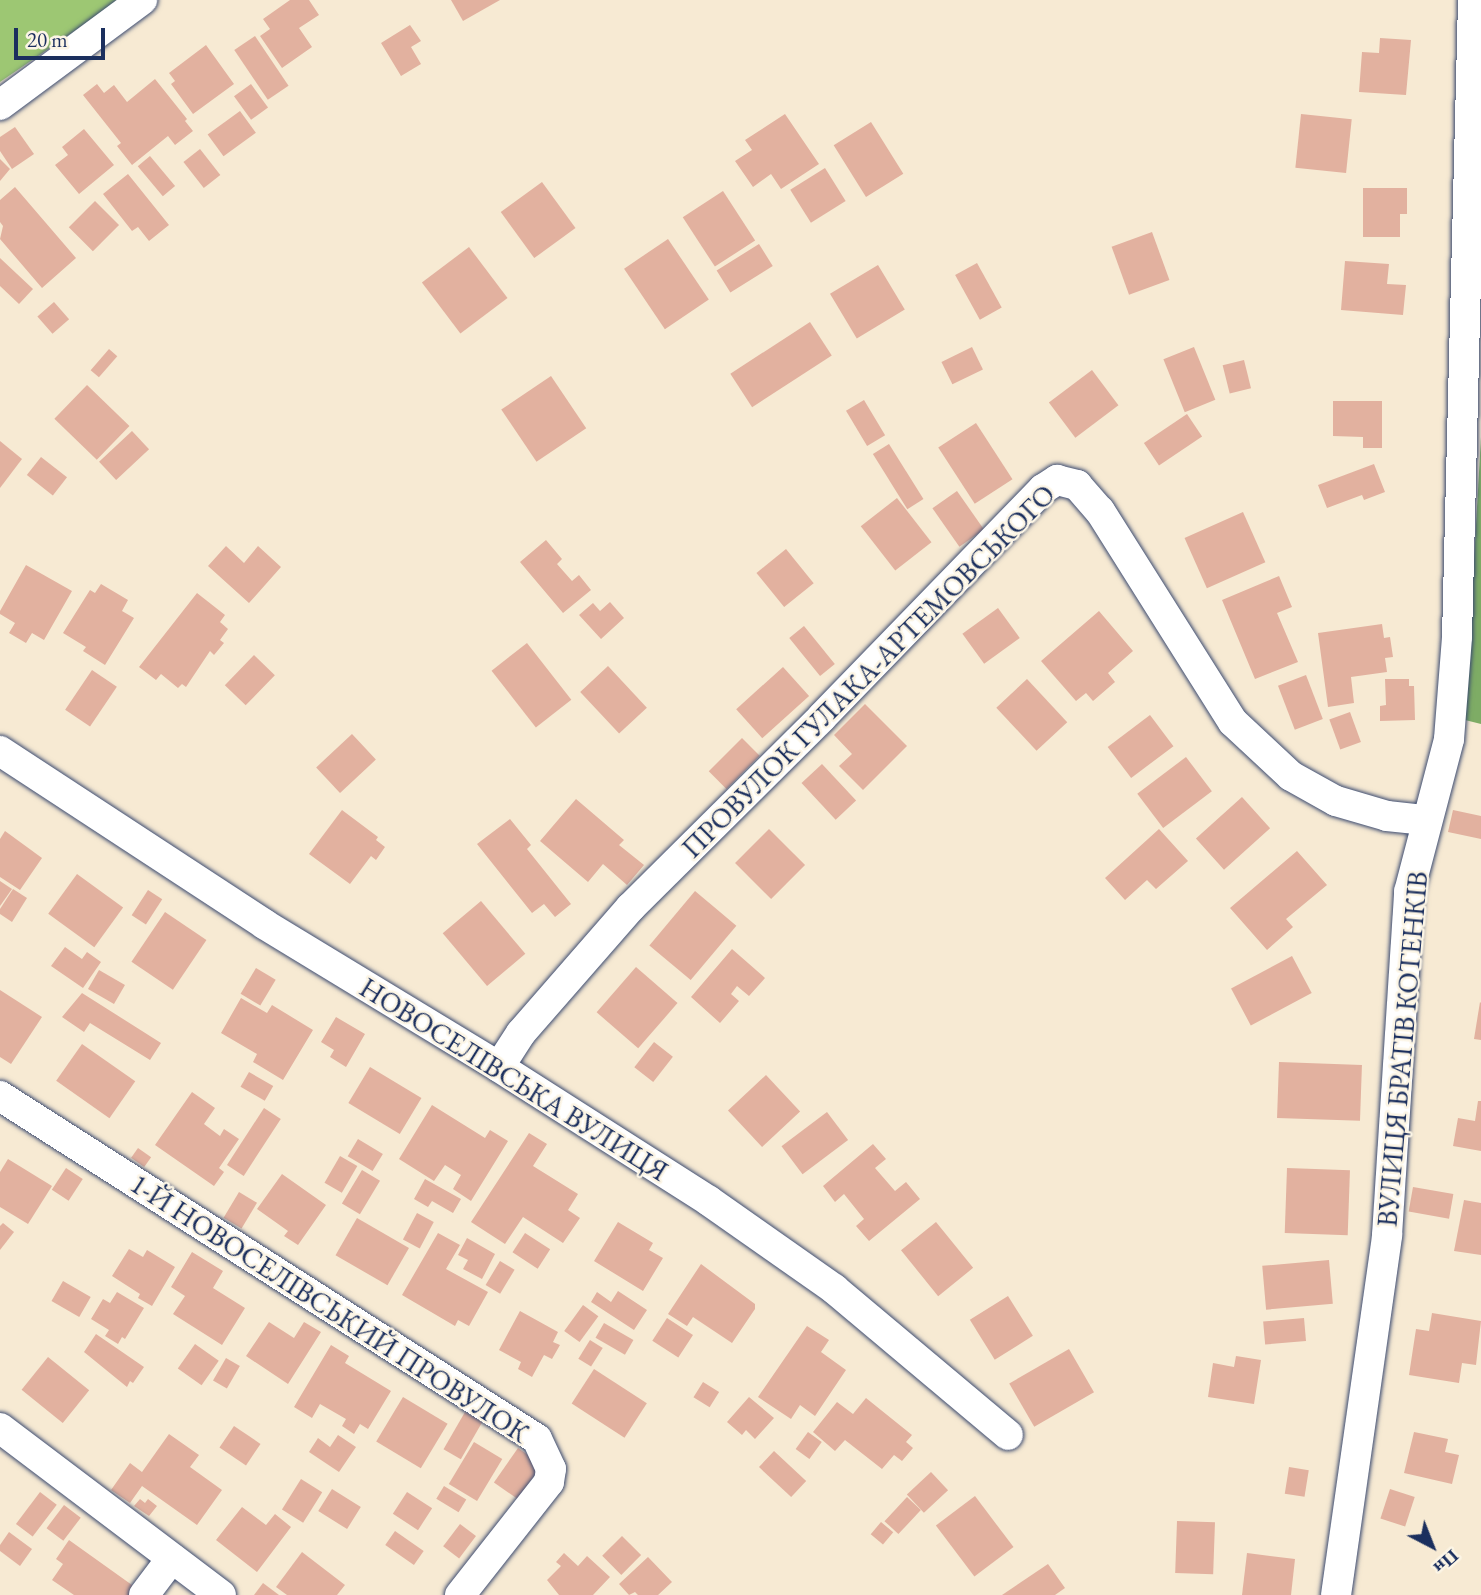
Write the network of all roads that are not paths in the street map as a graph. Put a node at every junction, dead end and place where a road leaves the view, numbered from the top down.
1 (142, 0) edge
2 (1474, 0) edge
3 (0, 105) edge
4 (0, 751) edge
5 (1426, 820) junction
6 (499, 1067) junction
7 (0, 1096) edge
8 (0, 1428) edge
9 (1008, 1435) dead end
10 (172, 1558) junction
11 (144, 1595) edge
12 (221, 1595) edge
13 (460, 1595) edge
14 (1336, 1595) edge

1 - 3 street
2 - 5 street, ВУЛИЦЯ БРАТІВ КОТЕНКІВ
4 - 6 street, НОВОСЕЛІВСЬКА ВУЛИЦЯ
5 - 6 street, ПРОВУЛОК ГУЛАКА-АРТЕМОВСЬКОГО
5 - 14 street, ВУЛИЦЯ БРАТІВ КОТЕНКІВ
6 - 9 street, НОВОСЕЛІВСЬКА ВУЛИЦЯ
7 - 13 street, 1-Й НОВОСЕЛІВСЬКИЙ ПРОВУЛОК
8 - 10 street
10 - 11 street
10 - 12 street

